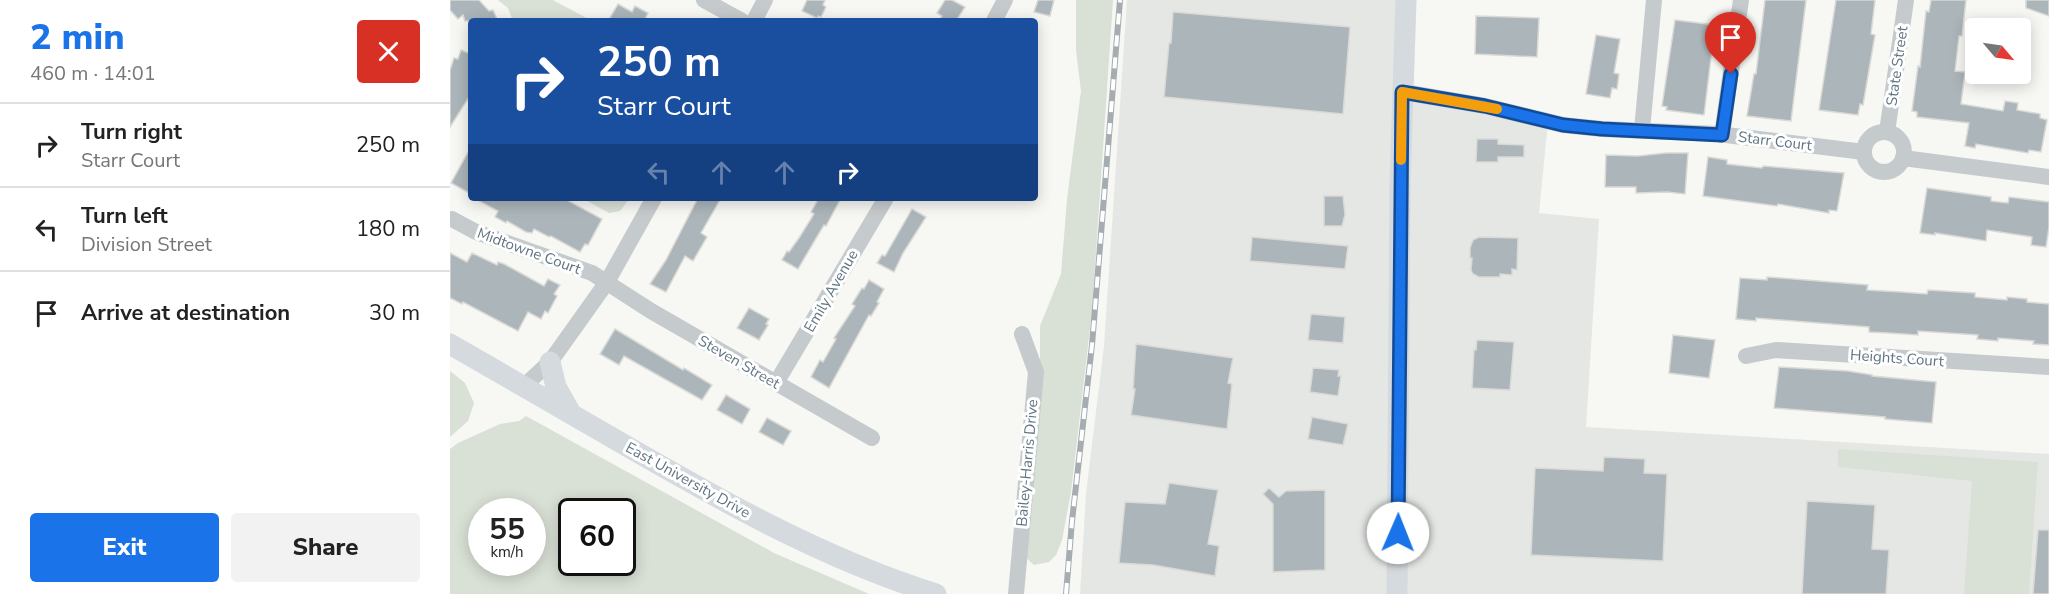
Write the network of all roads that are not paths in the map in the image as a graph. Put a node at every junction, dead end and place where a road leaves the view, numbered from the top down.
1 (704, 0) edge
2 (765, 0) edge
3 (1005, 0) edge
4 (1406, 0) edge
5 (1654, 0) edge
6 (1740, 0) edge
7 (1906, 0) edge
8 (737, 18) edge
9 (756, 18) edge
10 (996, 18) edge
11 (1402, 92) junction
12 (1642, 130) junction
13 (1887, 132) junction
14 (1722, 135) junction
15 (1864, 152) junction
16 (1903, 158) junction
17 (2049, 177) edge
18 (652, 201) edge
19 (884, 201) edge
20 (452, 219) dead end
21 (607, 282) junction
22 (1022, 334) dead end
23 (450, 344) edge
24 (1746, 356) dead end
25 (550, 362) junction
26 (2049, 367) edge
27 (776, 383) junction
28 (523, 387) junction
29 (570, 412) junction
30 (872, 438) dead end
31 (936, 594) edge
32 (1016, 594) edge
33 (1397, 594) edge

1 - 8 street
2 - 9 street
3 - 10 street
4 - 11 main road
5 - 12 street
6 - 14 street
7 - 13 street, State Street
11 - 12 street, Starr Court
11 - 33 main road
12 - 14 street, Starr Court
13 - 15 street
13 - 16 street
14 - 15 street, Starr Court
15 - 16 street
16 - 17 street
18 - 21 street
19 - 27 street, Emily Avenue
20 - 21 street, Midtowne Court
21 - 25 street
21 - 27 street, Steven Street
22 - 32 street, Bailey-Harris Drive
23 - 28 main road, East University Drive
24 - 26 street, Heights Court
25 - 28 street
25 - 29 main road
27 - 30 street, Steven Street
28 - 29 main road, East University Drive
29 - 31 main road, East University Drive

